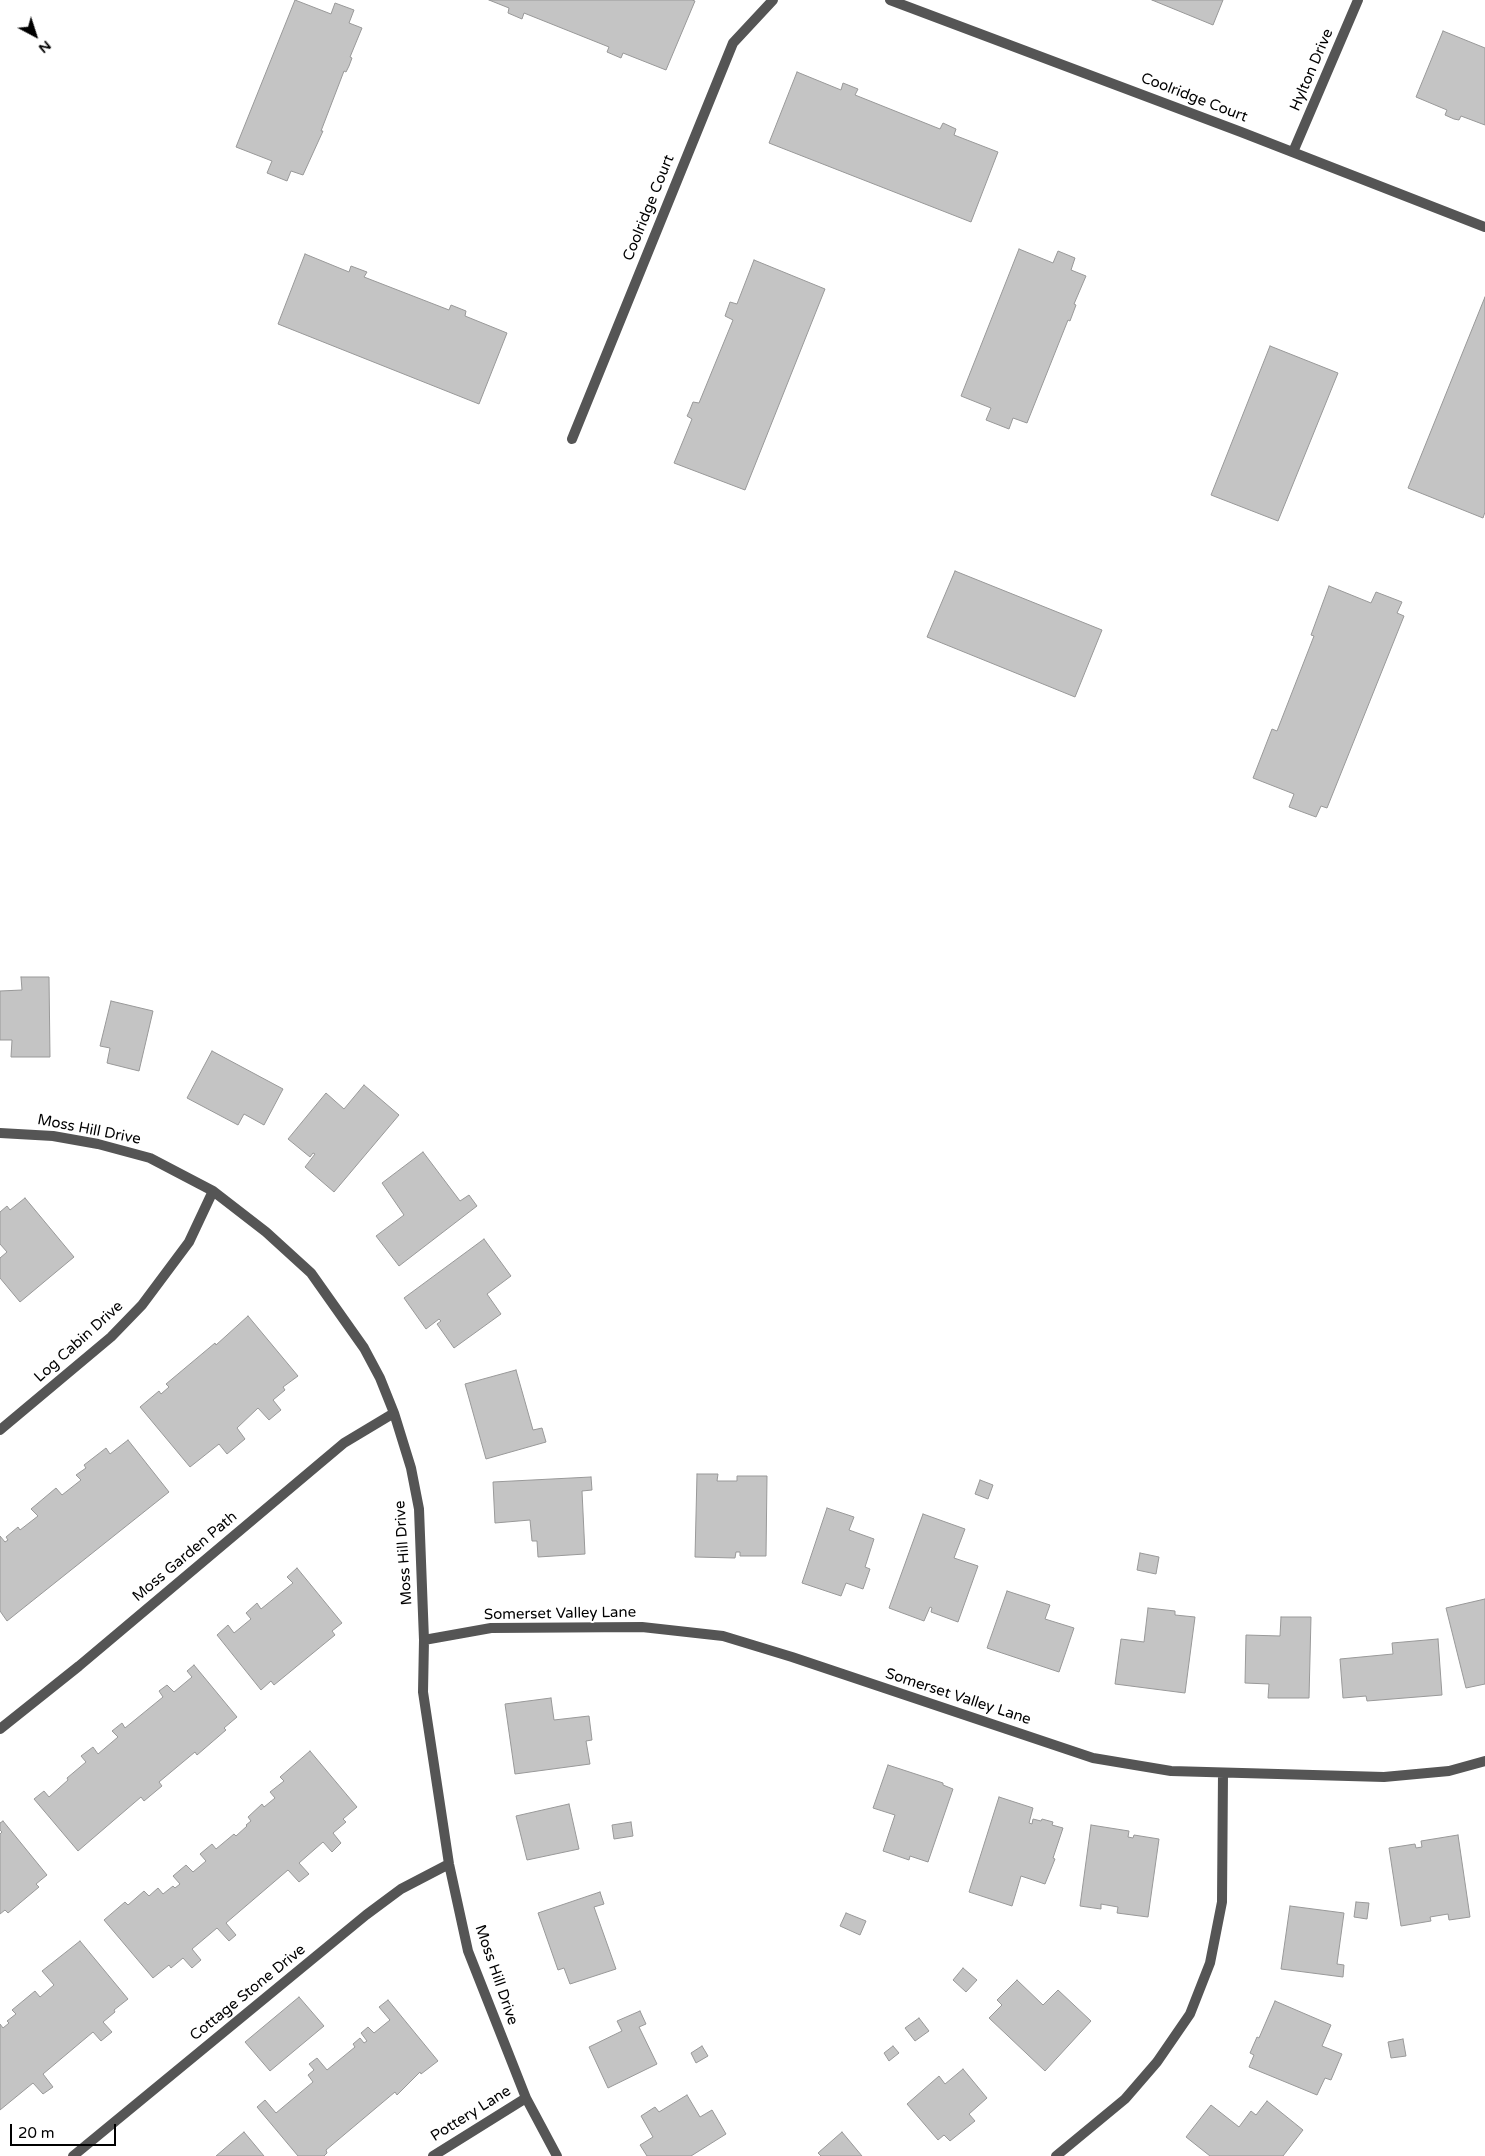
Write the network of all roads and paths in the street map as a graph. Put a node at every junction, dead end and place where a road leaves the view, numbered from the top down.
1 (773, 0) edge
2 (890, 0) edge
3 (1358, 0) edge
4 (1293, 152) junction
5 (1485, 227) edge
6 (572, 439) dead end
7 (0, 1133) edge
8 (213, 1191) junction
9 (394, 1413) junction
10 (0, 1430) edge
11 (424, 1640) junction
12 (0, 1730) edge
13 (1485, 1761) edge
14 (1223, 1773) junction
15 (449, 1864) junction
16 (526, 2098) junction
17 (73, 2156) edge
18 (433, 2156) edge
19 (557, 2156) edge
20 (1056, 2156) edge

1 - 6 street, Coolridge Court
2 - 4 street, Coolridge Court
3 - 4 street, Hylton Drive
4 - 5 street, Coolridge Court
7 - 8 street, Moss Hill Drive
8 - 9 street, Moss Hill Drive
8 - 10 street, Log Cabin Drive
9 - 11 street, Moss Hill Drive
9 - 12 street, Moss Garden Path
11 - 14 street, Somerset Valley Lane
11 - 15 street, Moss Hill Drive
13 - 14 street, Somerset Valley Lane
14 - 20 street
15 - 16 street, Moss Hill Drive
15 - 17 street, Cottage Stone Drive
16 - 18 street, Pottery Lane
16 - 19 street, Moss Hill Drive

